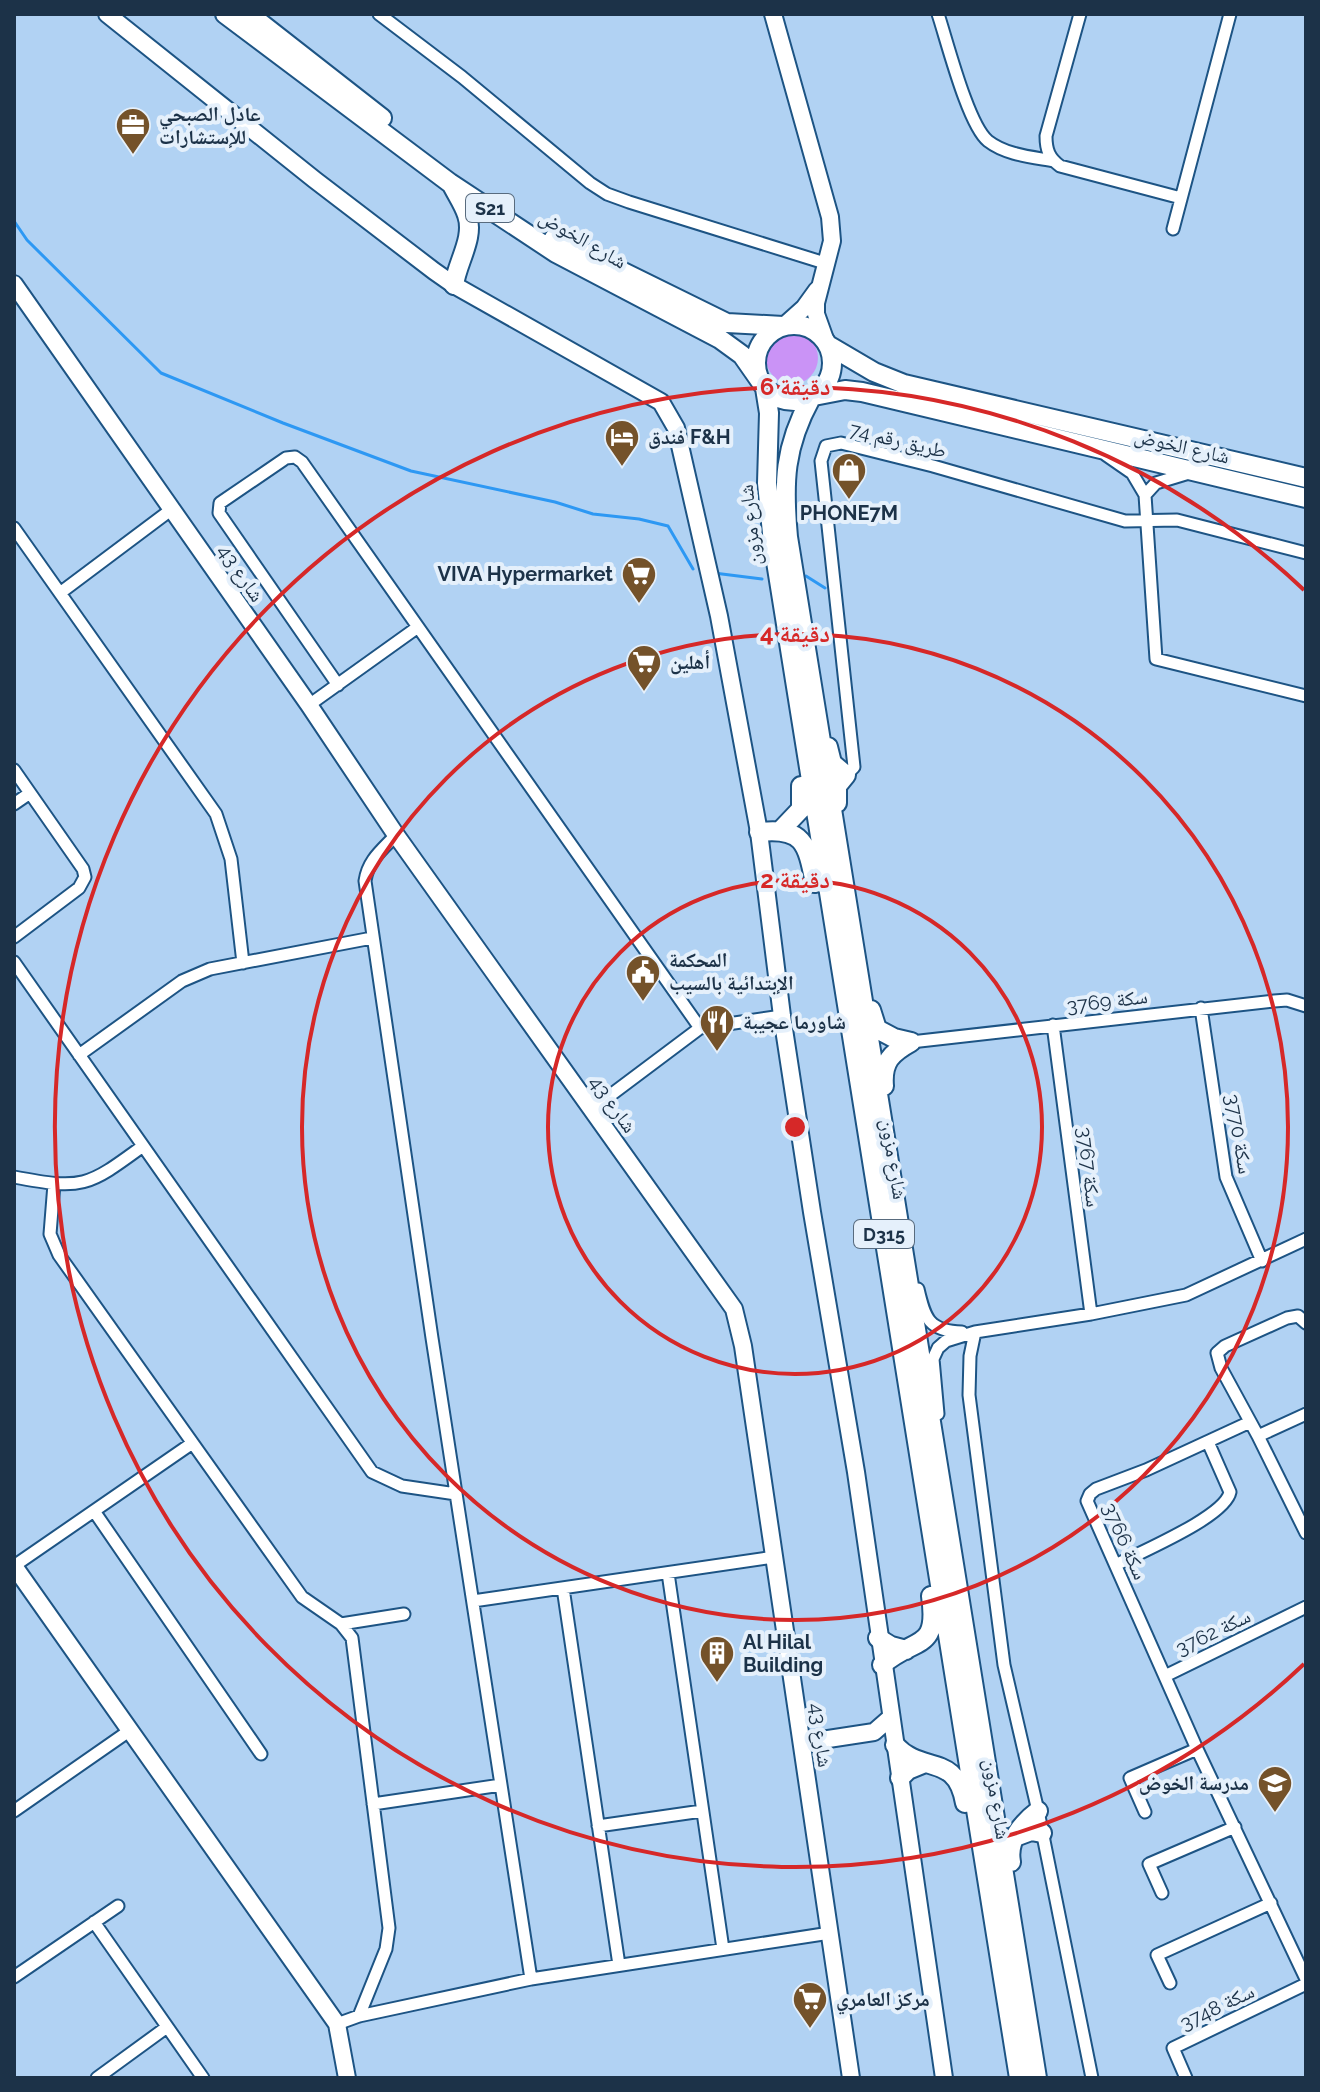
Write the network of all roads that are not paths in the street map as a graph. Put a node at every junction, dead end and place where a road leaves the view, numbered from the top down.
1 (107, 14) edge
2 (225, 14) edge
3 (249, 14) edge
4 (379, 14) edge
5 (773, 14) edge
6 (938, 14) edge
7 (1080, 14) edge
8 (1230, 14) edge
9 (1054, 161) junction
10 (450, 183) junction
11 (1181, 198) junction
12 (1173, 229) dead end
13 (828, 264) junction
14 (822, 282) junction
15 (14, 284) edge
16 (454, 285) junction
17 (784, 326) junction
18 (827, 344) junction
19 (764, 387) junction
20 (812, 397) junction
21 (1095, 449) junction
22 (1195, 472) junction
23 (1306, 478) edge
24 (1145, 495) junction
25 (1306, 498) edge
26 (172, 509) junction
27 (1146, 522) junction
28 (14, 528) edge
29 (1306, 553) edge
30 (60, 593) junction
31 (418, 627) junction
32 (792, 667) junction
33 (338, 685) junction
34 (1306, 696) edge
35 (814, 702) junction
36 (309, 705) junction
37 (14, 770) edge
38 (846, 775) junction
39 (30, 793) junction
40 (14, 804) edge
41 (781, 830) junction
42 (759, 832) junction
43 (396, 835) junction
44 (849, 907) junction
45 (14, 937) edge
46 (372, 938) junction
47 (14, 962) edge
48 (243, 963) junction
49 (843, 985) junction
50 (1306, 1006) edge
51 (1201, 1008) junction
52 (782, 1016) junction
53 (1053, 1025) junction
54 (700, 1028) junction
55 (911, 1042) junction
56 (79, 1055) junction
57 (592, 1109) junction
58 (143, 1146) junction
59 (887, 1156) junction
60 (14, 1177) edge
61 (54, 1184) junction
62 (900, 1231) junction
63 (1306, 1239) edge
64 (1262, 1261) junction
65 (1091, 1314) junction
66 (1306, 1323) edge
67 (975, 1332) junction
68 (1306, 1414) edge
69 (1250, 1422) junction
70 (1258, 1436) junction
71 (1208, 1442) junction
72 (191, 1444) junction
73 (930, 1466) junction
74 (456, 1494) junction
75 (94, 1511) junction
76 (1301, 1512) edge
77 (1306, 1533) edge
78 (774, 1557) junction
79 (1116, 1565) junction
80 (14, 1566) edge
81 (668, 1573) junction
82 (563, 1588) junction
83 (473, 1601) junction
84 (1306, 1607) edge
85 (404, 1614) dead end
86 (341, 1624) junction
87 (878, 1638) junction
88 (906, 1650) junction
89 (882, 1665) junction
90 (1165, 1676) junction
91 (890, 1718) junction
92 (129, 1731) junction
93 (874, 1732) junction
94 (802, 1743) junction
95 (895, 1745) junction
96 (1197, 1749) junction
97 (261, 1754) dead end
98 (925, 1763) junction
99 (900, 1778) junction
100 (501, 1785) junction
101 (373, 1804) junction
102 (14, 1810) edge
103 (702, 1811) junction
104 (1038, 1811) junction
105 (1145, 1812) dead end
106 (598, 1826) junction
107 (1235, 1827) junction
108 (1042, 1833) junction
109 (1015, 1837) junction
110 (1162, 1893) dead end
111 (1271, 1903) junction
112 (992, 1905) junction
113 (118, 1906) dead end
114 (94, 1922) junction
115 (830, 1933) junction
116 (723, 1949) junction
117 (1017, 1952) junction
118 (619, 1965) junction
119 (14, 1977) edge
120 (531, 1979) junction
121 (1306, 1982) edge
122 (1170, 1983) dead end
123 (359, 2016) junction
124 (337, 2024) junction
125 (167, 2027) junction
126 (97, 2078) edge
127 (203, 2078) edge
128 (347, 2078) edge
129 (851, 2078) edge
130 (944, 2078) edge
131 (1019, 2078) edge
132 (1037, 2078) edge
133 (1092, 2078) edge
134 (1186, 2078) edge

1 - 16 street
2 - 10 main road, شارع الخوض / S21
3 - 17 main road, شارع الخوض / S21
4 - 13 street
5 - 13 street
6 - 9 street
7 - 9 street
8 - 11 street
9 - 11 street
10 - 16 main road
10 - 19 main road, شارع الخوض / S21
11 - 12 street
13 - 14 street
14 - 17 street
14 - 18 street
15 - 26 street, شارع 43
16 - 42 street
17 - 18 main road, S21
17 - 19 main road
18 - 20 main road
18 - 23 main road, شارع الخوض / S21
19 - 20 main road
19 - 32 main road, شارع مزون / D315
20 - 21 main road, شارع الخوض
20 - 35 main road, شارع مزون / D315
21 - 22 main road, شارع الخوض
21 - 24 street
22 - 24 street
22 - 25 main road, شارع الخوض
24 - 27 street
26 - 30 street
26 - 36 street, شارع 43
27 - 29 street, طريق رقم 74
27 - 34 street
27 - 38 street, طريق رقم 74
28 - 30 street
30 - 48 street
31 - 33 street
31 - 33 street
31 - 54 street
32 - 41 main road
32 - 49 main road, شارع مزون / D315
33 - 36 street
35 - 38 main road
35 - 44 main road, شارع مزون / D315
36 - 43 street, شارع 43
37 - 39 street
38 - 44 main road
39 - 40 street
39 - 45 street
41 - 42 main road
41 - 49 main road
42 - 52 street
43 - 46 street
43 - 57 street, شارع 43
44 - 55 main road
44 - 59 main road, شارع مزون / D315
46 - 48 street
46 - 74 street
47 - 56 street
48 - 56 street
49 - 73 main road, شارع مزون / D315
50 - 51 street, سكة 3769
51 - 53 street, سكة 3769
51 - 64 street, سكة 3770
52 - 54 street
52 - 87 street
53 - 55 street, سكة 3769
53 - 65 street, سكة 3767
54 - 57 street
55 - 59 main road
56 - 58 street
57 - 78 street, شارع 43
58 - 61 street
58 - 74 street
59 - 62 main road, شارع مزون / D315
60 - 61 street
61 - 72 street
62 - 67 street
62 - 73 main road, شارع مزون / D315
63 - 64 street
64 - 65 street
65 - 67 street
66 - 69 street
67 - 73 street
67 - 104 street
68 - 70 street
69 - 70 street
69 - 71 street, سكة 3766
70 - 76 street
71 - 79 street
71 - 79 street, سكة 3766
72 - 75 street
72 - 86 street
73 - 88 main road
73 - 112 main road, شارع مزون / D315
73 - 117 main road, شارع مزون / D315
74 - 83 street
75 - 80 street
75 - 97 street
76 - 77 street
78 - 81 street
78 - 94 street, شارع 43
79 - 90 street, سكة 3766
80 - 92 street
81 - 82 street
81 - 103 street
82 - 83 street
82 - 106 street
83 - 100 street
84 - 90 street, سكة 3762
85 - 86 street
86 - 101 street
87 - 88 main road
87 - 89 street
88 - 89 main road
89 - 91 street
90 - 96 street, سكة 3762
91 - 93 street
91 - 95 street
92 - 102 street
92 - 124 street
93 - 94 street
93 - 95 street
94 - 115 street, شارع 43
95 - 98 main road
95 - 99 street
96 - 105 street
96 - 107 street, سكة 3762
98 - 99 main road
98 - 112 main road
99 - 130 street
100 - 101 street
100 - 120 street
101 - 123 street
103 - 106 street
103 - 116 street
104 - 108 street
104 - 109 main road
106 - 118 street
107 - 110 street
107 - 111 street, سكة 3762
108 - 109 main road
108 - 133 street
109 - 117 main road
111 - 121 street, سكة 3762
111 - 122 street
112 - 131 main road, شارع مزون / D315
113 - 114 street
114 - 119 street
114 - 125 street
115 - 116 street
115 - 129 street, شارع 43
116 - 118 street
117 - 132 main road, شارع مزون / D315
118 - 120 street
120 - 123 street
121 - 134 street, سكة 3748
123 - 124 street
124 - 128 street
125 - 126 street
125 - 127 street

